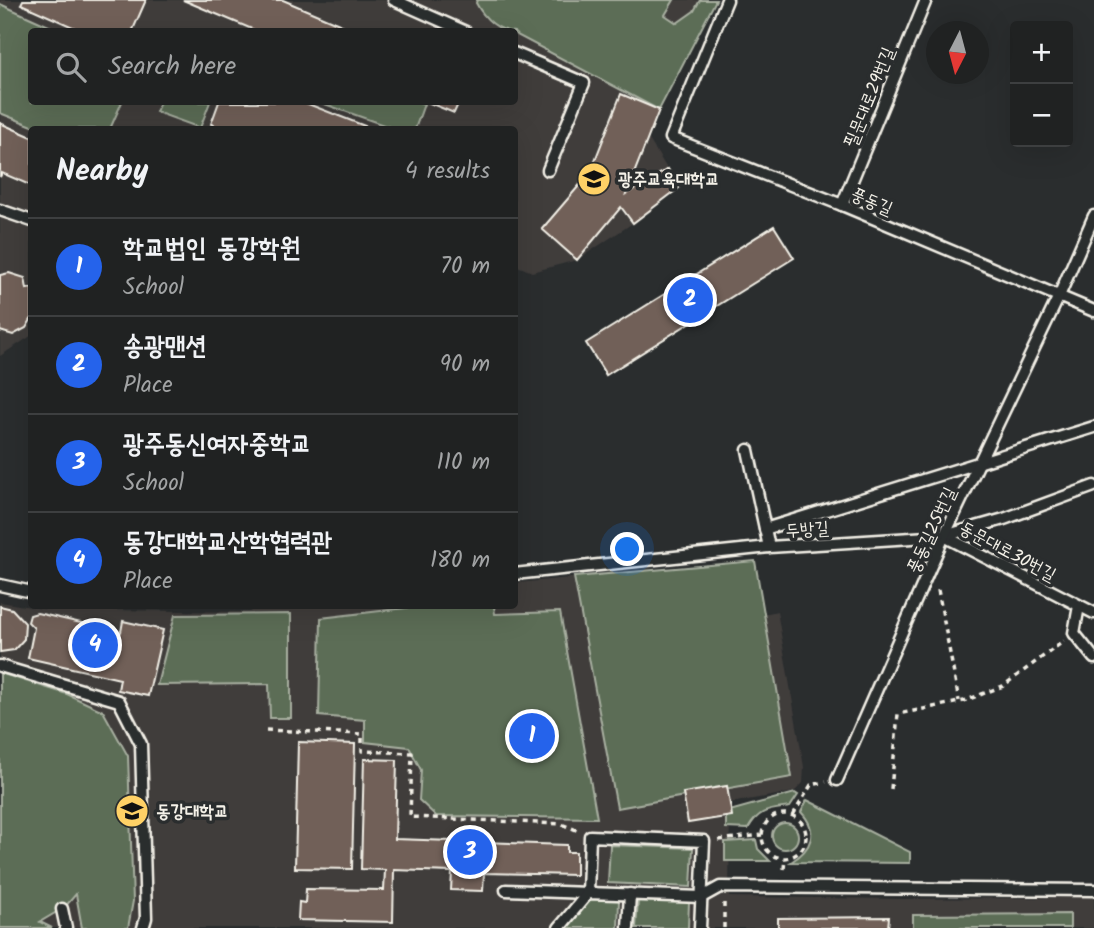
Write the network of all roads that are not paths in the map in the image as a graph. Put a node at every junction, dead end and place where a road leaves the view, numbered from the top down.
1 (394, 0) edge
2 (727, 0) edge
3 (926, 0) edge
4 (457, 28) edge
5 (518, 55) edge
6 (548, 170) dead end
7 (842, 205) junction
8 (0, 210) edge
9 (1094, 216) edge
10 (28, 220) edge
11 (1059, 296) junction
12 (1094, 312) edge
13 (1094, 427) edge
14 (748, 450) dead end
15 (981, 461) junction
16 (1094, 486) edge
17 (765, 529) junction
18 (944, 536) junction
19 (769, 547) junction
20 (518, 574) edge
21 (0, 585) edge
22 (28, 591) edge
23 (1079, 606) junction
24 (1094, 613) edge
25 (1094, 658) edge
26 (0, 666) edge
27 (837, 780) dead end
28 (506, 890) dead end
29 (1094, 890) edge
30 (588, 893) junction
31 (630, 894) junction
32 (702, 897) junction
33 (62, 909) dead end
34 (66, 928) edge
35 (144, 928) edge
36 (559, 928) edge
37 (628, 928) edge
38 (700, 928) edge

1 - 4 lane
2 - 7 lane, 풍동길
3 - 7 lane, 필문대로29번길
5 - 6 lane
7 - 11 lane, 풍동길
8 - 10 lane
9 - 11 lane
11 - 12 lane, 풍동길
11 - 15 lane, 풍동길25번길
13 - 15 lane
14 - 17 lane
15 - 17 lane
15 - 18 lane, 풍동길25번길
16 - 18 lane, 두방길
17 - 19 lane
18 - 19 lane, 두방길
18 - 23 lane, 동문대로30번길
18 - 27 lane, 풍동길25번길
19 - 20 lane, 두방길
21 - 22 lane
23 - 24 lane, 동문대로30번길
23 - 25 lane
26 - 35 lane
28 - 30 lane
29 - 32 lane
30 - 31 lane
30 - 32 lane
30 - 36 lane
31 - 32 lane
31 - 37 lane
32 - 38 lane
33 - 34 lane

